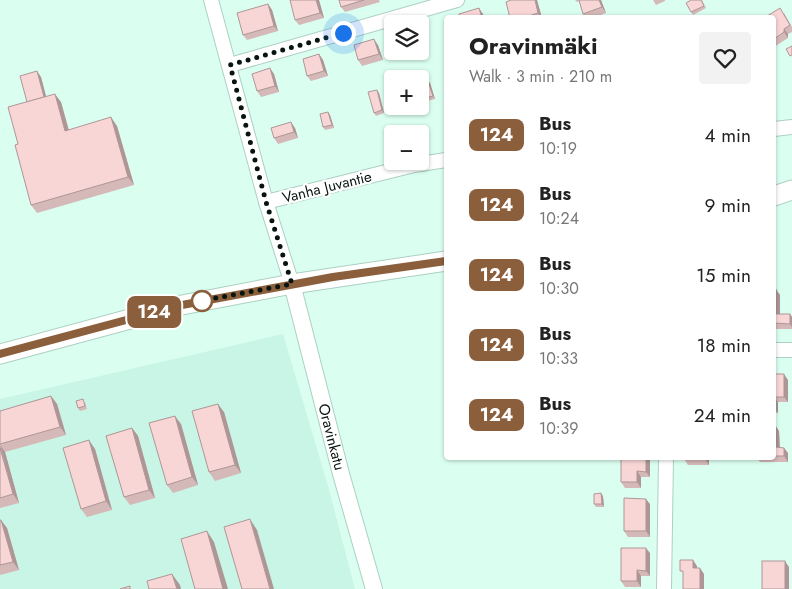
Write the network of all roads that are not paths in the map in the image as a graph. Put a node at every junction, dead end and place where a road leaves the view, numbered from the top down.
1 (211, 0) edge
2 (457, 0) edge
3 (230, 65) junction
4 (792, 127) edge
5 (776, 129) edge
6 (444, 160) edge
7 (792, 190) edge
8 (776, 195) edge
9 (266, 202) junction
10 (444, 261) edge
11 (292, 284) junction
12 (776, 350) edge
13 (792, 350) edge
14 (0, 354) edge
15 (666, 460) edge
16 (374, 589) edge
17 (664, 589) edge

1 - 3 street
2 - 3 street
3 - 9 street
4 - 5 street
6 - 9 street, Vanha Juvantie
7 - 8 main road
9 - 11 street
10 - 11 main road
11 - 14 main road
11 - 16 street, Oravinkatu
12 - 13 street
15 - 17 street

